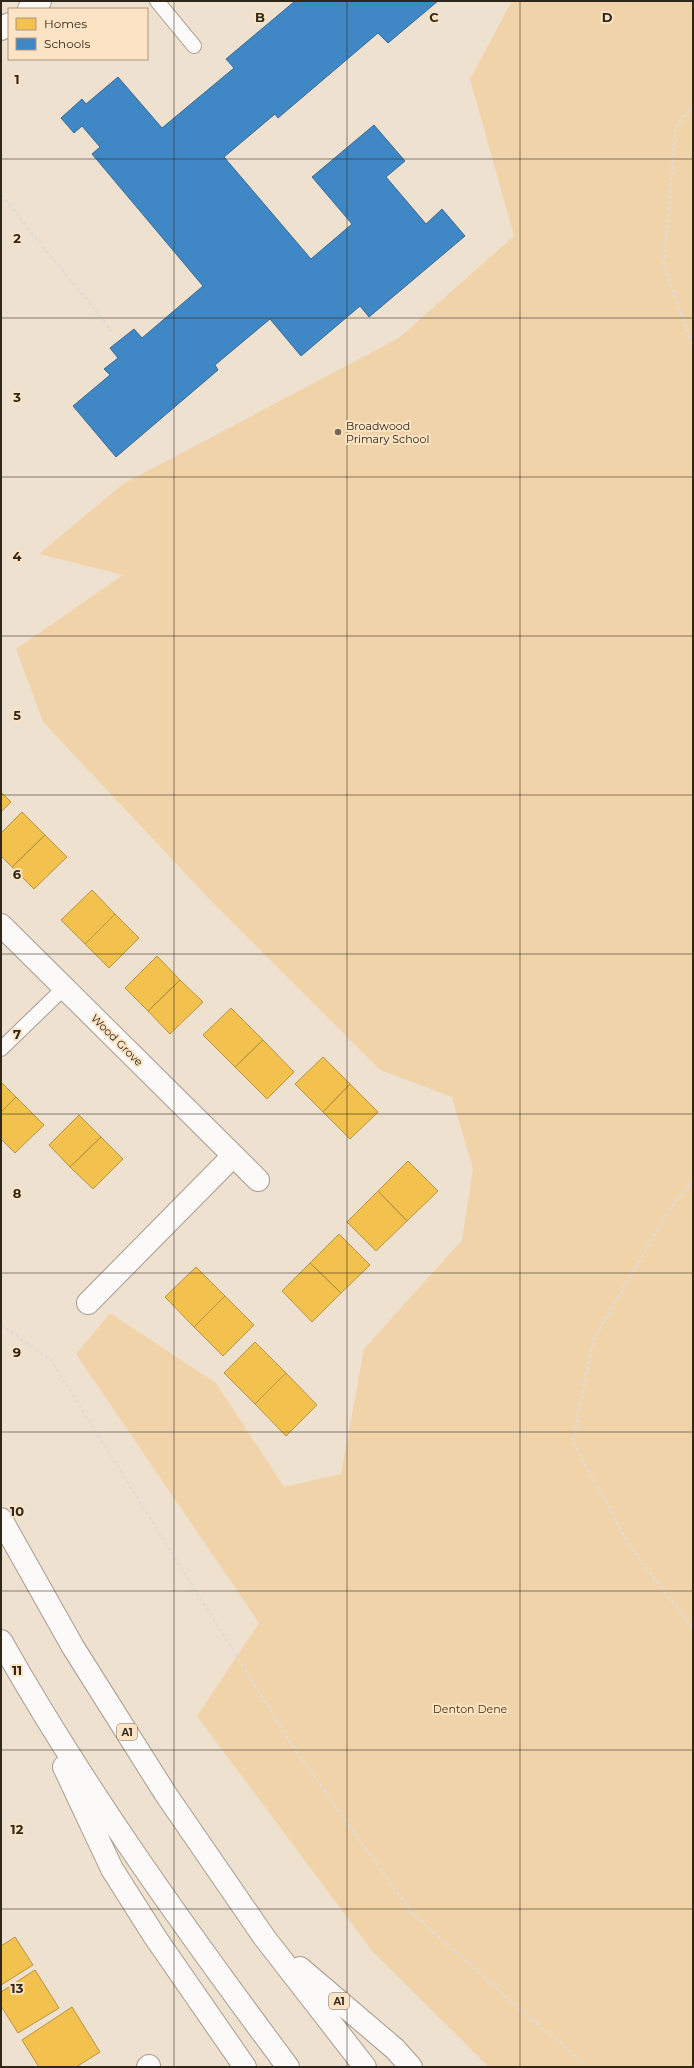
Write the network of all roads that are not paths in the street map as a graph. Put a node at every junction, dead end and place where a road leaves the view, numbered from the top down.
1 (40, 1) edge
2 (157, 1) edge
3 (30, 8) edge
4 (194, 46) dead end
5 (1, 925) edge
6 (64, 988) junction
7 (1, 1049) edge
8 (233, 1156) junction
9 (258, 1180) dead end
10 (88, 1303) dead end
11 (1, 1519) edge
12 (1, 1641) edge
13 (22, 1679) junction
14 (264, 1937) junction
15 (245, 2067) edge
16 (288, 2067) edge
17 (365, 2067) edge
18 (411, 2067) edge

1 - 3 main road
2 - 4 lane
5 - 6 main road, Wood Grove
6 - 7 lane
6 - 8 main road, Wood Grove
8 - 9 main road, Wood Grove
8 - 10 main road
11 - 14 main road, A1
12 - 13 main road
13 - 15 main road
13 - 16 main road
14 - 17 main road, A1
14 - 18 main road, A1

